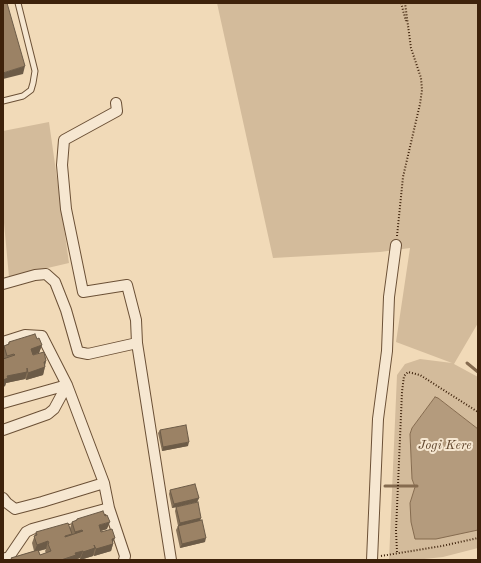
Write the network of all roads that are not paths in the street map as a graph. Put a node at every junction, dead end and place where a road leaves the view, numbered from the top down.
1 (18, 3) edge
2 (3, 100) edge
3 (116, 103) dead end
4 (396, 245) road end
5 (3, 284) edge
6 (3, 342) edge
7 (137, 343) junction
8 (67, 385) junction
9 (3, 403) edge
10 (3, 430) edge
11 (104, 483) junction
12 (3, 498) edge
13 (109, 508) junction
14 (3, 559) edge
15 (372, 559) edge
16 (124, 560) edge
17 (171, 560) edge

1 - 2 lane
3 - 7 street
4 - 15 street
5 - 7 street
6 - 8 street
7 - 17 street
8 - 9 street
8 - 10 street
8 - 11 street
11 - 12 street
11 - 13 street
13 - 14 street
13 - 16 street

